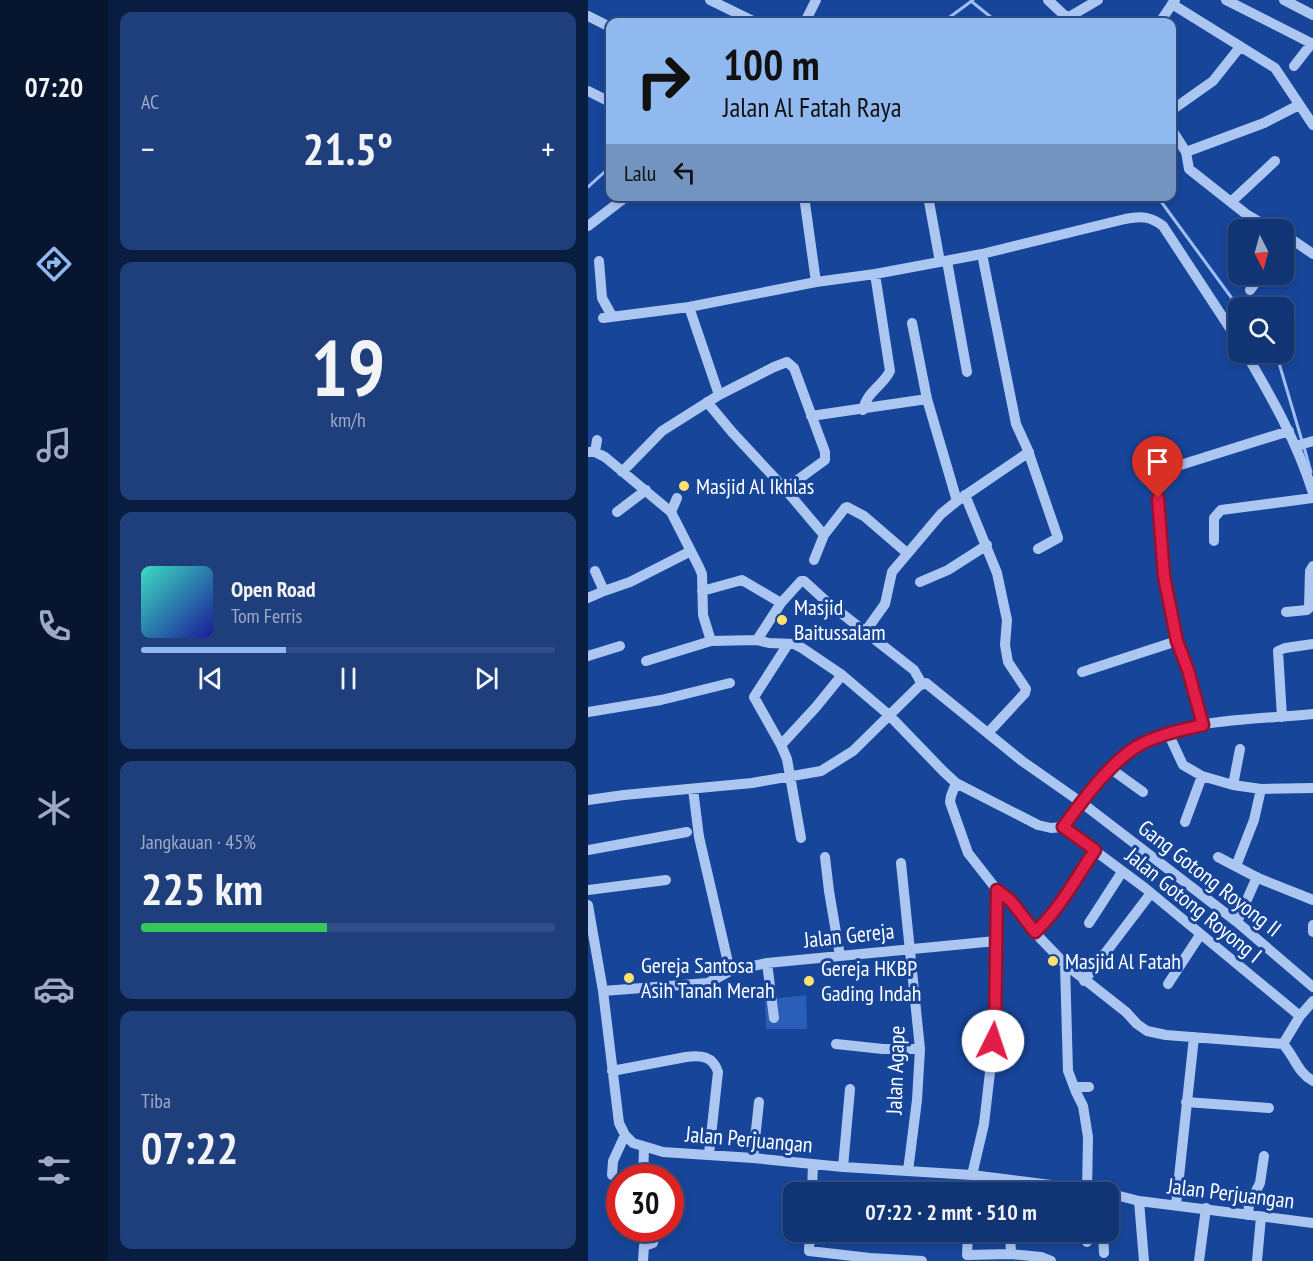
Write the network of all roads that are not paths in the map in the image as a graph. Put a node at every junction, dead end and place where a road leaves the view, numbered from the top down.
1 (710, 0) edge
2 (816, 0) edge
3 (1048, 0) edge
4 (1098, 0) edge
5 (1226, 0) edge
6 (1284, 0) edge
7 (1174, 2) edge
8 (1312, 11) edge
9 (588, 16) edge
10 (1069, 17) joint
11 (747, 18) edge
12 (806, 18) edge
13 (1163, 18) edge
14 (606, 25) edge
15 (1312, 43) edge
16 (1240, 47) junction
17 (1294, 66) dead end
18 (588, 91) edge
19 (606, 100) edge
20 (1299, 105) junction
21 (1176, 107) edge
22 (1313, 125) edge
23 (1176, 136) edge
24 (1186, 152) junction
25 (1275, 161) dead end
26 (620, 201) edge
27 (805, 201) edge
28 (929, 201) edge
29 (1232, 202) junction
30 (1254, 219) edge
31 (588, 226) edge
32 (1294, 244) edge
33 (982, 254) junction
34 (1313, 255) edge
35 (600, 261) dead end
36 (943, 261) junction
37 (876, 274) junction
38 (816, 282) junction
39 (1254, 285) edge
40 (1250, 290) dead end
41 (689, 307) junction
42 (912, 322) dead end
43 (1228, 325) edge
44 (1252, 363) edge
45 (967, 372) dead end
46 (719, 395) junction
47 (927, 399) junction
48 (707, 402) junction
49 (863, 410) junction
50 (811, 416) junction
51 (1289, 431) junction
52 (597, 440) dead end
53 (1313, 441) edge
54 (1298, 445) junction
55 (592, 452) edge
56 (1029, 452) junction
57 (622, 472) junction
58 (785, 489) junction
59 (646, 490) junction
60 (1313, 493) edge
61 (677, 498) dead end
62 (961, 498) junction
63 (1313, 498) edge
64 (617, 512) dead end
65 (671, 512) junction
66 (824, 535) junction
67 (1214, 541) dead end
68 (987, 545) junction
69 (1038, 549) dead end
70 (691, 551) junction
71 (907, 553) junction
72 (814, 560) dead end
73 (1313, 566) edge
74 (595, 572) dead end
75 (920, 582) dead end
76 (604, 591) junction
77 (702, 591) junction
78 (588, 598) edge
79 (781, 603) junction
80 (1286, 612) dead end
81 (866, 632) junction
82 (757, 640) junction
83 (711, 641) junction
84 (1177, 641) junction
85 (788, 644) junction
86 (1313, 644) edge
87 (620, 646) dead end
88 (588, 656) edge
89 (646, 661) dead end
90 (1082, 672) dead end
91 (842, 675) junction
92 (730, 683) dead end
93 (922, 684) junction
94 (588, 712) edge
95 (1313, 714) edge
96 (889, 715) junction
97 (1282, 717) junction
98 (1203, 725) junction
99 (988, 733) junction
100 (1168, 733) junction
101 (781, 745) junction
102 (1240, 749) dead end
103 (1112, 769) junction
104 (1202, 776) junction
105 (790, 777) junction
106 (956, 783) junction
107 (1233, 785) junction
108 (1313, 788) edge
109 (693, 789) junction
110 (1261, 789) junction
111 (1143, 792) dead end
112 (588, 800) edge
113 (1082, 802) junction
114 (1185, 822) dead end
115 (1063, 827) junction
116 (687, 832) dead end
117 (801, 838) dead end
118 (588, 850) edge
119 (1095, 850) junction
120 (825, 856) dead end
121 (1218, 857) dead end
122 (901, 863) dead end
123 (1236, 866) junction
124 (1122, 872) junction
125 (1257, 877) junction
126 (666, 880) dead end
127 (588, 890) edge
128 (997, 890) junction
129 (1151, 893) junction
130 (1313, 900) edge
131 (588, 904) edge
132 (1237, 922) junction
133 (1089, 923) dead end
134 (1313, 925) edge
135 (1035, 932) junction
136 (1313, 932) edge
137 (1200, 935) junction
138 (996, 941) junction
139 (910, 948) junction
140 (840, 956) junction
141 (767, 963) junction
142 (1065, 964) junction
143 (730, 971) junction
144 (1084, 981) junction
145 (1168, 984) dead end
146 (1313, 987) edge
147 (603, 991) junction
148 (1313, 1000) edge
149 (1300, 1016) junction
150 (774, 1018) dead end
151 (1194, 1037) junction
152 (836, 1044) dead end
153 (1283, 1044) junction
154 (920, 1049) junction
155 (612, 1071) junction
156 (1313, 1082) edge
157 (1074, 1087) junction
158 (1089, 1087) dead end
159 (850, 1089) dead end
160 (759, 1102) dead end
161 (1186, 1102) junction
162 (1269, 1108) dead end
163 (625, 1135) junction
164 (644, 1148) junction
165 (709, 1154) junction
166 (1264, 1156) dead end
167 (753, 1158) junction
168 (613, 1164) edge
169 (643, 1164) edge
170 (813, 1164) junction
171 (843, 1167) junction
172 (908, 1171) junction
173 (972, 1175) junction
174 (1010, 1179) joint
175 (812, 1182) edge
176 (972, 1182) edge
177 (1029, 1182) edge
178 (1087, 1182) edge
179 (1119, 1196) edge
180 (1139, 1201) junction
181 (1176, 1204) junction
182 (1206, 1208) junction
183 (1248, 1215) junction
184 (1261, 1217) junction
185 (1313, 1222) edge
186 (653, 1242) edge
187 (968, 1242) edge
188 (1010, 1242) edge
189 (1103, 1242) edge
190 (1104, 1253) dead end
191 (1011, 1254) junction
192 (809, 1256) edge
193 (967, 1258) edge
194 (643, 1261) edge
195 (922, 1261) edge
196 (1051, 1261) edge
197 (1144, 1261) edge
198 (1199, 1261) edge
199 (1257, 1261) edge

1 - 11 street
2 - 12 street
3 - 10 street
4 - 10 street
5 - 15 street
6 - 8 street
7 - 13 street
7 - 16 street
9 - 14 street
15 - 17 street
16 - 20 street
16 - 21 street
18 - 19 street
20 - 22 street
20 - 24 street
23 - 24 street
24 - 29 street
25 - 29 street
26 - 31 street
27 - 38 street
28 - 36 street
29 - 30 street
32 - 34 street
33 - 36 street
33 - 43 street
33 - 56 street
35 - 41 street
36 - 37 street
36 - 45 street
37 - 38 street
37 - 49 street
38 - 41 street
39 - 40 street
41 - 46 street
42 - 47 street
44 - 51 street
46 - 48 street
46 - 50 street
47 - 49 street
47 - 62 street
48 - 57 street
48 - 58 street
49 - 50 street
50 - 58 street
51 - 54 street
51 - 84 street
52 - 55 street
53 - 54 street
54 - 60 street
55 - 57 street
56 - 62 street
56 - 69 street
57 - 59 street
58 - 66 street
59 - 64 street
59 - 65 street
61 - 65 street
62 - 68 street
62 - 71 street
63 - 67 street
65 - 70 street
66 - 71 street
66 - 72 street
68 - 75 street
68 - 99 street
70 - 76 street
70 - 77 street
71 - 81 street
73 - 80 street
74 - 76 street
76 - 78 street
77 - 79 street
77 - 83 street
79 - 81 street, Gang Gotong Royong II
79 - 82 street
81 - 93 street, Gang Gotong Royong II
82 - 83 street
82 - 85 street
83 - 89 street
84 - 90 street
84 - 98 street
85 - 91 street
85 - 101 street
86 - 97 street
87 - 88 street
91 - 96 street
91 - 101 street
92 - 94 street
93 - 96 street
93 - 99 street, Gang Gotong Royong II
95 - 97 street
96 - 105 street
96 - 106 street
97 - 98 street
98 - 100 street
99 - 113 street, Gang Gotong Royong II
100 - 103 street
100 - 104 street
101 - 105 street
102 - 107 street
103 - 111 street
103 - 113 street
104 - 107 street
104 - 114 street
105 - 109 street
105 - 117 street
106 - 115 street
106 - 128 street
107 - 110 street
108 - 110 street
109 - 112 street
109 - 143 street
110 - 123 street
113 - 115 street
113 - 132 street, Gang Gotong Royong II
115 - 119 street, Jalan Gotong Royong I
116 - 118 street
119 - 124 street, Jalan Gotong Royong I
119 - 135 street
120 - 140 street
121 - 123 street
122 - 139 street, Jalan Agape
123 - 125 street
124 - 129 street, Jalan Gotong Royong I
124 - 133 street
125 - 130 street
125 - 132 street
126 - 127 street
128 - 135 street
128 - 138 street
129 - 137 street, Jalan Gotong Royong I
129 - 144 street
131 - 147 street
132 - 146 street, Gang Gotong Royong II
134 - 136 street
135 - 142 street
137 - 145 street
137 - 149 street, Jalan Gotong Royong I
138 - 139 street, Jalan Gereja
138 - 173 street
139 - 140 street, Jalan Gereja
139 - 154 street, Jalan Agape
140 - 141 street, Jalan Gereja
141 - 143 street, Jalan Gereja
141 - 150 street
142 - 144 street
142 - 157 street
143 - 147 street, Jalan Gereja
144 - 151 street
147 - 155 street
148 - 149 street
149 - 153 street
151 - 153 street
151 - 161 street
152 - 154 street
153 - 156 street
154 - 172 street, Jalan Agape
155 - 163 street
155 - 165 street
157 - 158 street
157 - 178 street
159 - 171 street
160 - 167 street
161 - 162 street
161 - 181 street
163 - 164 street, Jalan Perjuangan
163 - 168 street
164 - 165 street, Jalan Perjuangan
164 - 169 street
165 - 167 street, Jalan Perjuangan
166 - 183 street
167 - 170 street, Jalan Perjuangan
170 - 171 street, Jalan Perjuangan
170 - 175 street
171 - 172 street, Jalan Perjuangan
172 - 173 street, Jalan Perjuangan
173 - 174 street, Jalan Perjuangan
173 - 176 street
174 - 177 street, Jalan Perjuangan
179 - 180 street, Jalan Perjuangan
180 - 181 street, Jalan Perjuangan
180 - 197 street
181 - 182 street, Jalan Perjuangan
182 - 183 street, Jalan Perjuangan
182 - 198 street
183 - 184 street, Jalan Perjuangan
184 - 185 street, Jalan Perjuangan
184 - 199 street
186 - 194 street
187 - 193 street
188 - 191 street
189 - 190 street
191 - 193 street
191 - 196 street
192 - 195 street

